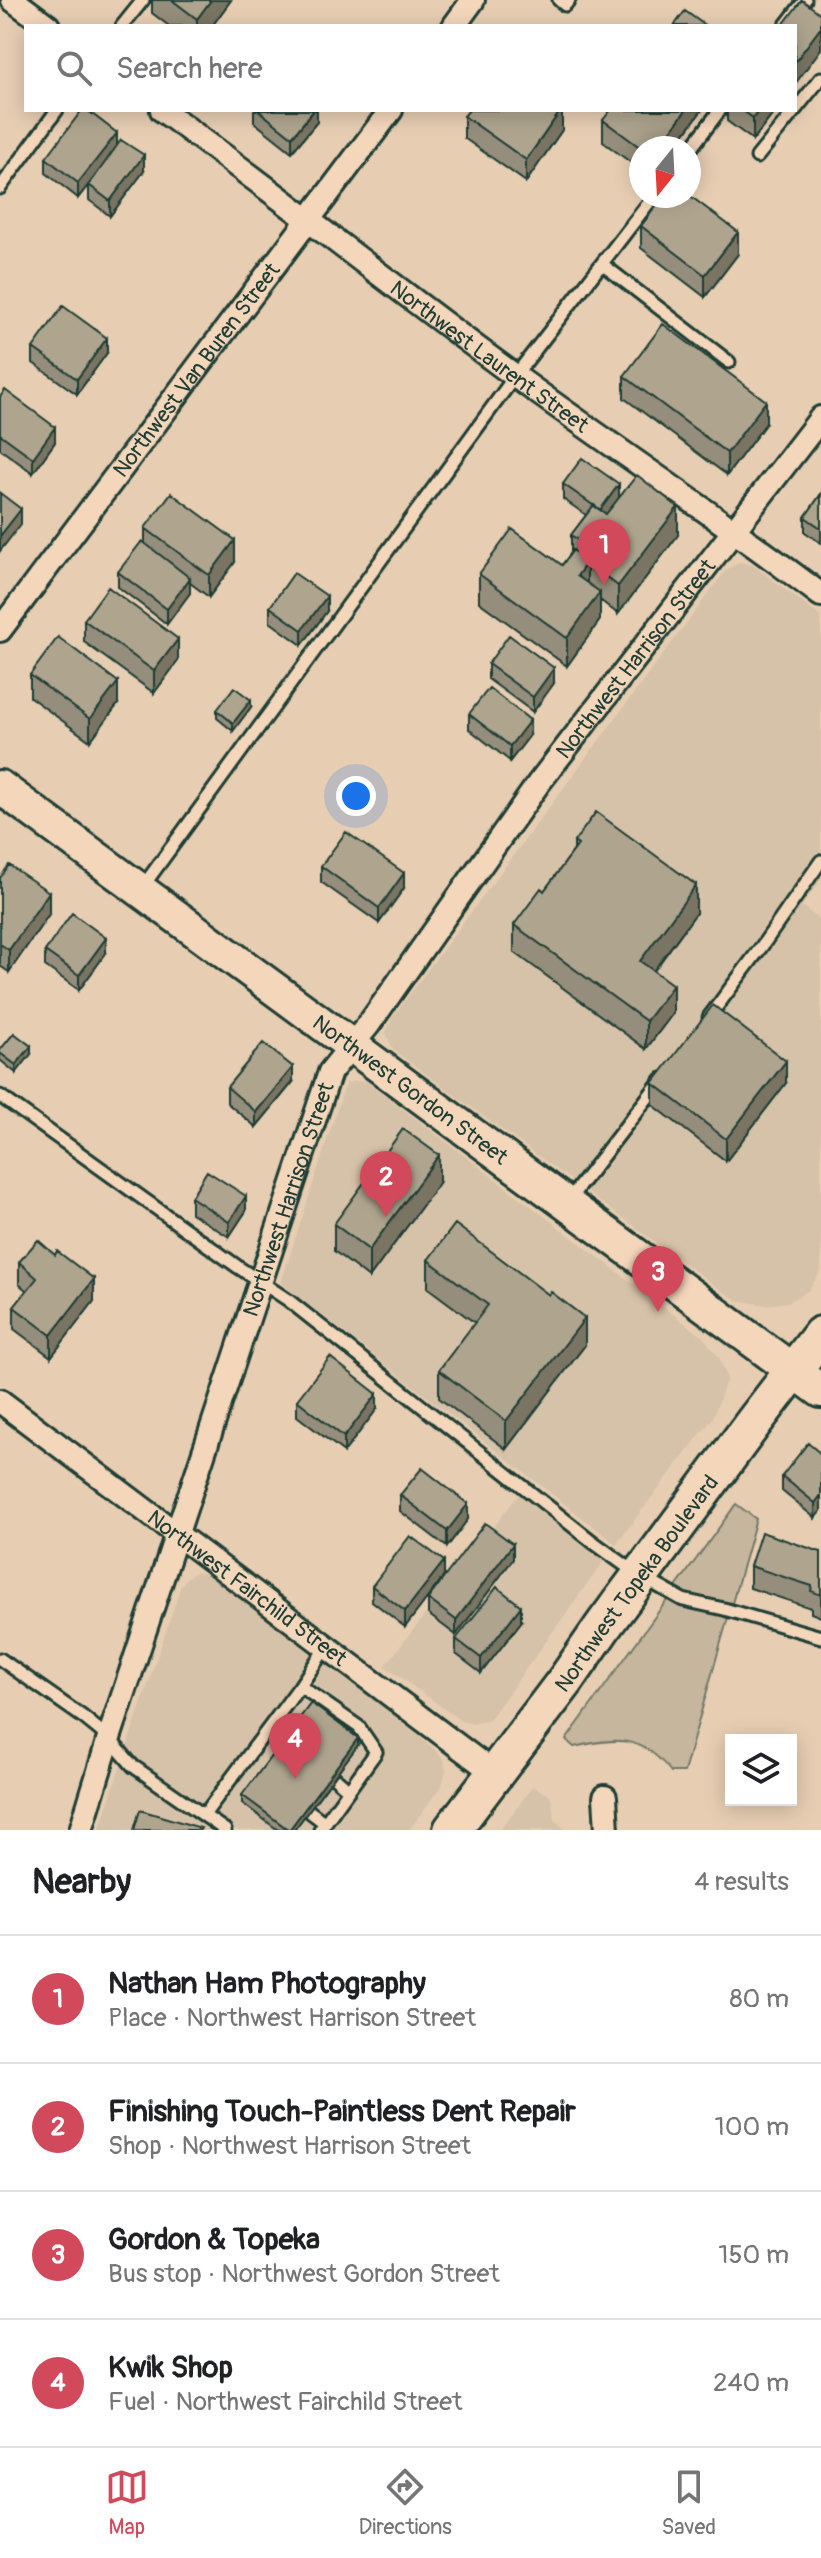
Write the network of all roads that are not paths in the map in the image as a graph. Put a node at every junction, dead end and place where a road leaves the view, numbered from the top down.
1 (13, 0) edge
2 (143, 0) edge
3 (473, 0) edge
4 (559, 0) edge
5 (569, 0) edge
6 (805, 0) edge
7 (45, 24) edge
8 (124, 24) edge
9 (455, 24) edge
10 (787, 24) edge
11 (821, 78) edge
12 (797, 108) edge
13 (56, 112) edge
14 (165, 112) edge
15 (390, 112) edge
16 (718, 112) edge
17 (793, 112) edge
18 (700, 136) edge
19 (757, 157) dead end
20 (0, 188) edge
21 (645, 208) edge
22 (310, 219) junction
23 (602, 264) junction
24 (729, 362) dead end
25 (515, 376) junction
26 (821, 418) edge
27 (736, 530) junction
28 (821, 595) edge
29 (0, 630) edge
30 (0, 787) edge
31 (821, 861) edge
32 (140, 890) junction
33 (705, 1022) edge
34 (350, 1045) junction
35 (667, 1073) edge
36 (0, 1096) edge
37 (565, 1205) junction
38 (261, 1281) junction
39 (821, 1335) edge
40 (808, 1381) edge
41 (0, 1401) edge
42 (177, 1534) junction
43 (640, 1576) junction
44 (821, 1637) edge
45 (326, 1647) junction
46 (0, 1659) edge
47 (300, 1686) junction
48 (109, 1738) junction
49 (494, 1773) junction
50 (334, 1777) edge
51 (349, 1790) junction
52 (605, 1797) dead end
53 (309, 1811) edge
54 (204, 1815) junction
55 (323, 1826) edge
56 (81, 1830) edge
57 (225, 1830) edge
58 (452, 1830) edge
59 (607, 1830) edge

1 - 7 street
2 - 8 lane
3 - 9 street
4 - 5 lane
6 - 10 lane
11 - 12 lane
13 - 20 lane
14 - 22 street, Northwest Laurent Street
15 - 22 street, Northwest Van Buren Street
16 - 18 lane
17 - 19 lane
21 - 23 lane
22 - 25 street, Northwest Laurent Street
22 - 29 street, Northwest Van Buren Street
23 - 24 lane
23 - 25 lane
25 - 27 street, Northwest Laurent Street
25 - 32 lane
26 - 27 street, Northwest Harrison Street
27 - 28 street, Northwest Laurent Street
27 - 34 street, Northwest Harrison Street
30 - 32 main road, Northwest Gordon Street
31 - 33 lane
32 - 34 main road, Northwest Gordon Street
34 - 37 main road, Northwest Gordon Street
34 - 38 street, Northwest Harrison Street
35 - 37 lane
36 - 38 lane
37 - 40 main road, Northwest Gordon Street
38 - 42 street, Northwest Harrison Street
38 - 43 lane
39 - 40 main road, Northwest Topeka Boulevard
40 - 43 main road, Northwest Topeka Boulevard
41 - 42 street, Northwest Fairchild Street
42 - 45 street, Northwest Fairchild Street
42 - 48 street, Northwest Harrison Street
43 - 44 lane
43 - 49 main road, Northwest Topeka Boulevard
45 - 47 lane
45 - 49 street, Northwest Fairchild Street
46 - 48 lane
47 - 51 lane
47 - 54 lane
48 - 54 lane
48 - 56 street, Northwest Harrison Street
49 - 58 main road, Northwest Topeka Boulevard
50 - 51 lane
51 - 55 lane
52 - 59 street
53 - 55 lane
54 - 57 lane

